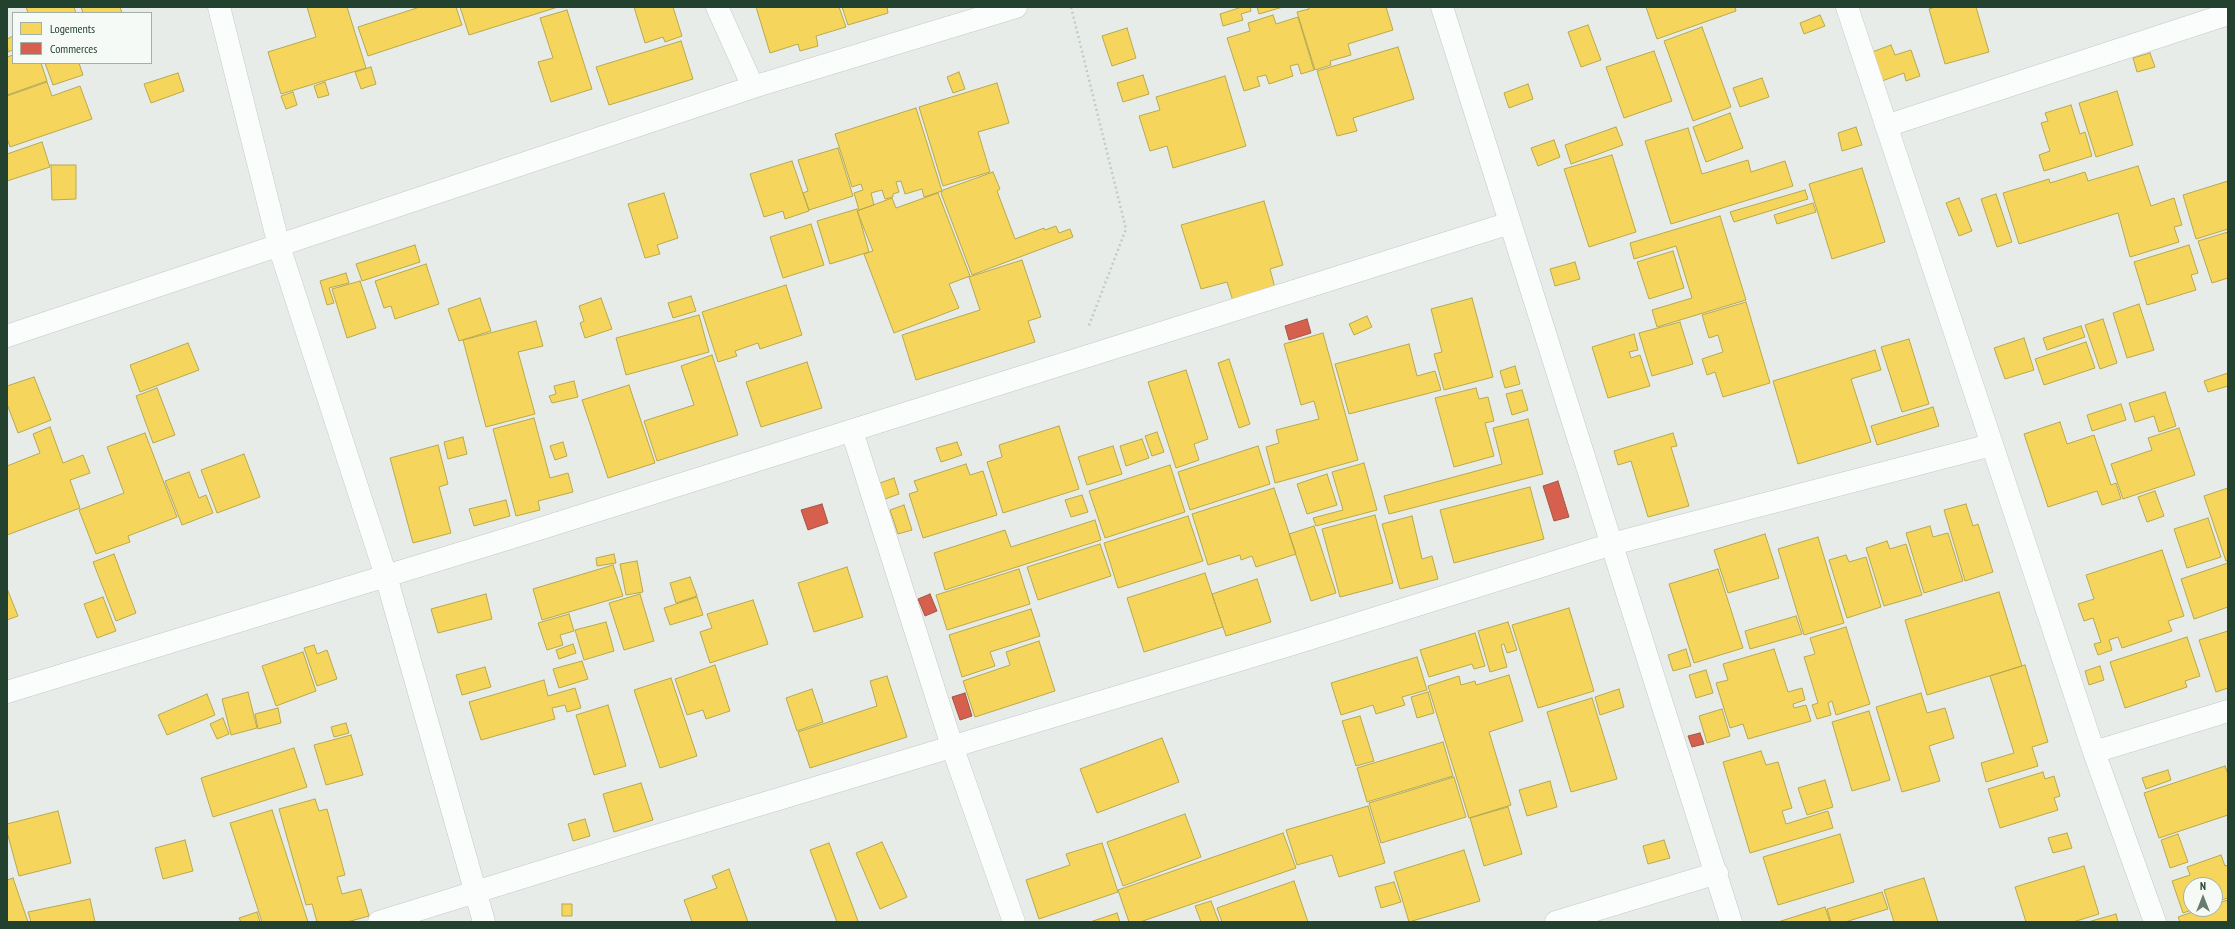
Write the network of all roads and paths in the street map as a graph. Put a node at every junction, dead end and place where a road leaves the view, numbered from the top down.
1 (219, 7) edge
2 (717, 7) edge
3 (1016, 7) edge
4 (1071, 7) edge
5 (1442, 7) edge
6 (1847, 7) edge
7 (2228, 14) edge
8 (753, 87) junction
9 (1886, 126) junction
10 (1510, 223) junction
11 (279, 246) junction
12 (7, 336) edge
13 (1075, 360) junction
14 (852, 431) junction
15 (1992, 445) junction
16 (1612, 544) junction
17 (386, 576) junction
18 (7, 692) edge
19 (2228, 711) edge
20 (952, 746) junction
21 (2094, 752) junction
22 (1717, 873) junction
23 (474, 893) junction
24 (379, 922) edge
25 (484, 922) edge
26 (1014, 922) edge
27 (1556, 922) edge
28 (1731, 922) edge
29 (2155, 922) edge

1 - 11 street
2 - 8 street
3 - 8 street
4 - 13 path
5 - 10 street
6 - 9 street
7 - 9 street
8 - 11 street
9 - 15 street
10 - 13 street
10 - 16 street
11 - 12 street
11 - 17 street
13 - 14 street
14 - 17 street
14 - 20 street
15 - 16 street
15 - 21 street
16 - 20 street
16 - 22 street
17 - 18 street
17 - 23 street
19 - 21 street
20 - 23 street
20 - 26 street
21 - 29 street
22 - 27 street
22 - 28 street
23 - 24 street
23 - 25 street

